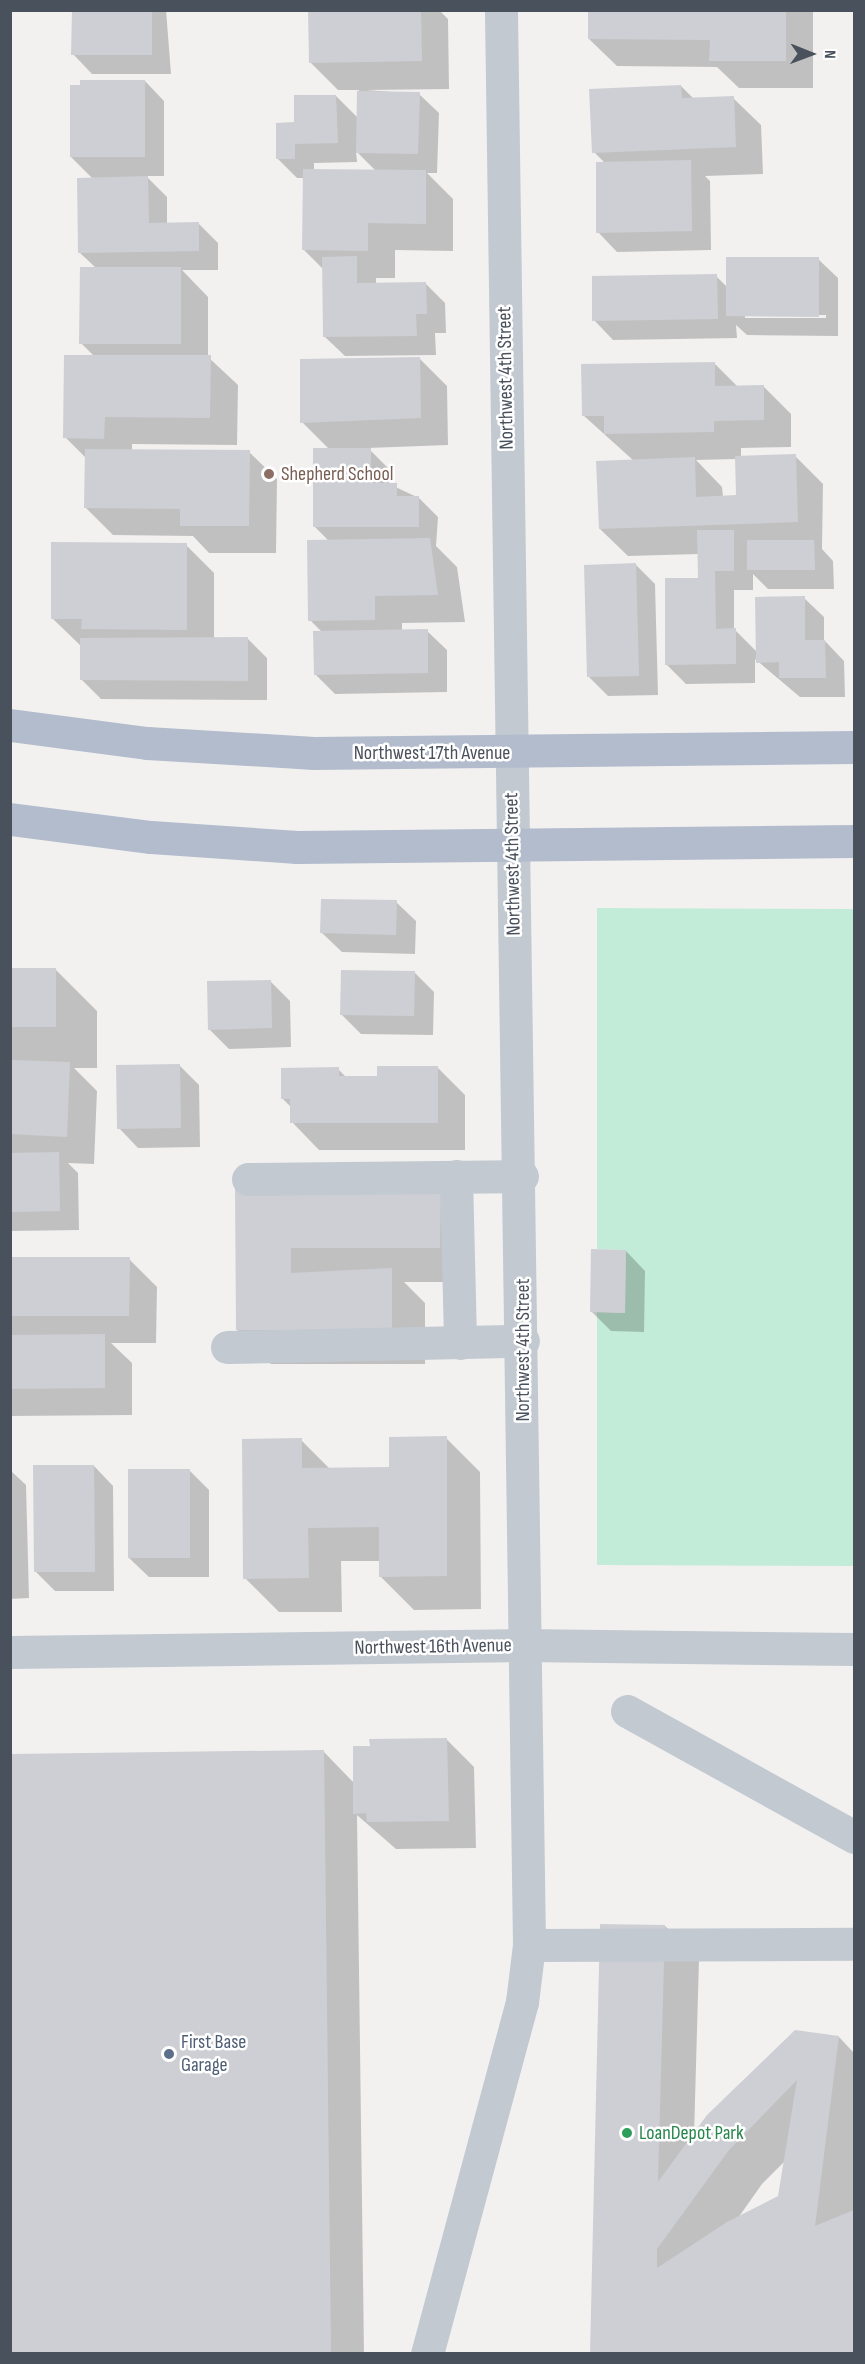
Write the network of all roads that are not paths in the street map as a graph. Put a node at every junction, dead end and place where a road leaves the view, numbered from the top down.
1 (501, 10) edge
2 (10, 725) edge
3 (855, 747) edge
4 (512, 752) junction
5 (10, 819) edge
6 (855, 842) edge
7 (513, 847) junction
8 (456, 1176) junction
9 (522, 1176) junction
10 (248, 1179) dead end
11 (523, 1341) junction
12 (460, 1343) junction
13 (227, 1347) dead end
14 (522, 1645) junction
15 (855, 1649) edge
16 (10, 1652) edge
17 (627, 1711) dead end
18 (855, 1837) edge
19 (855, 1944) edge
20 (529, 1945) junction
21 (426, 2354) edge

1 - 4 street, Northwest 4th Street
2 - 4 main road, Northwest 17th Avenue
3 - 4 main road, Northwest 17th Avenue
4 - 7 street, Northwest 4th Street
5 - 7 main road
6 - 7 main road
7 - 9 street, Northwest 4th Street
8 - 9 street
8 - 10 street
8 - 12 street
9 - 11 street, Northwest 4th Street
11 - 12 street
11 - 14 street, Northwest 4th Street
12 - 13 street
14 - 15 street, Northwest 16th Avenue
14 - 16 street, Northwest 16th Avenue
14 - 20 street, Northwest 4th Street
17 - 18 street
19 - 20 street
20 - 21 street, Northwest 4th Street

